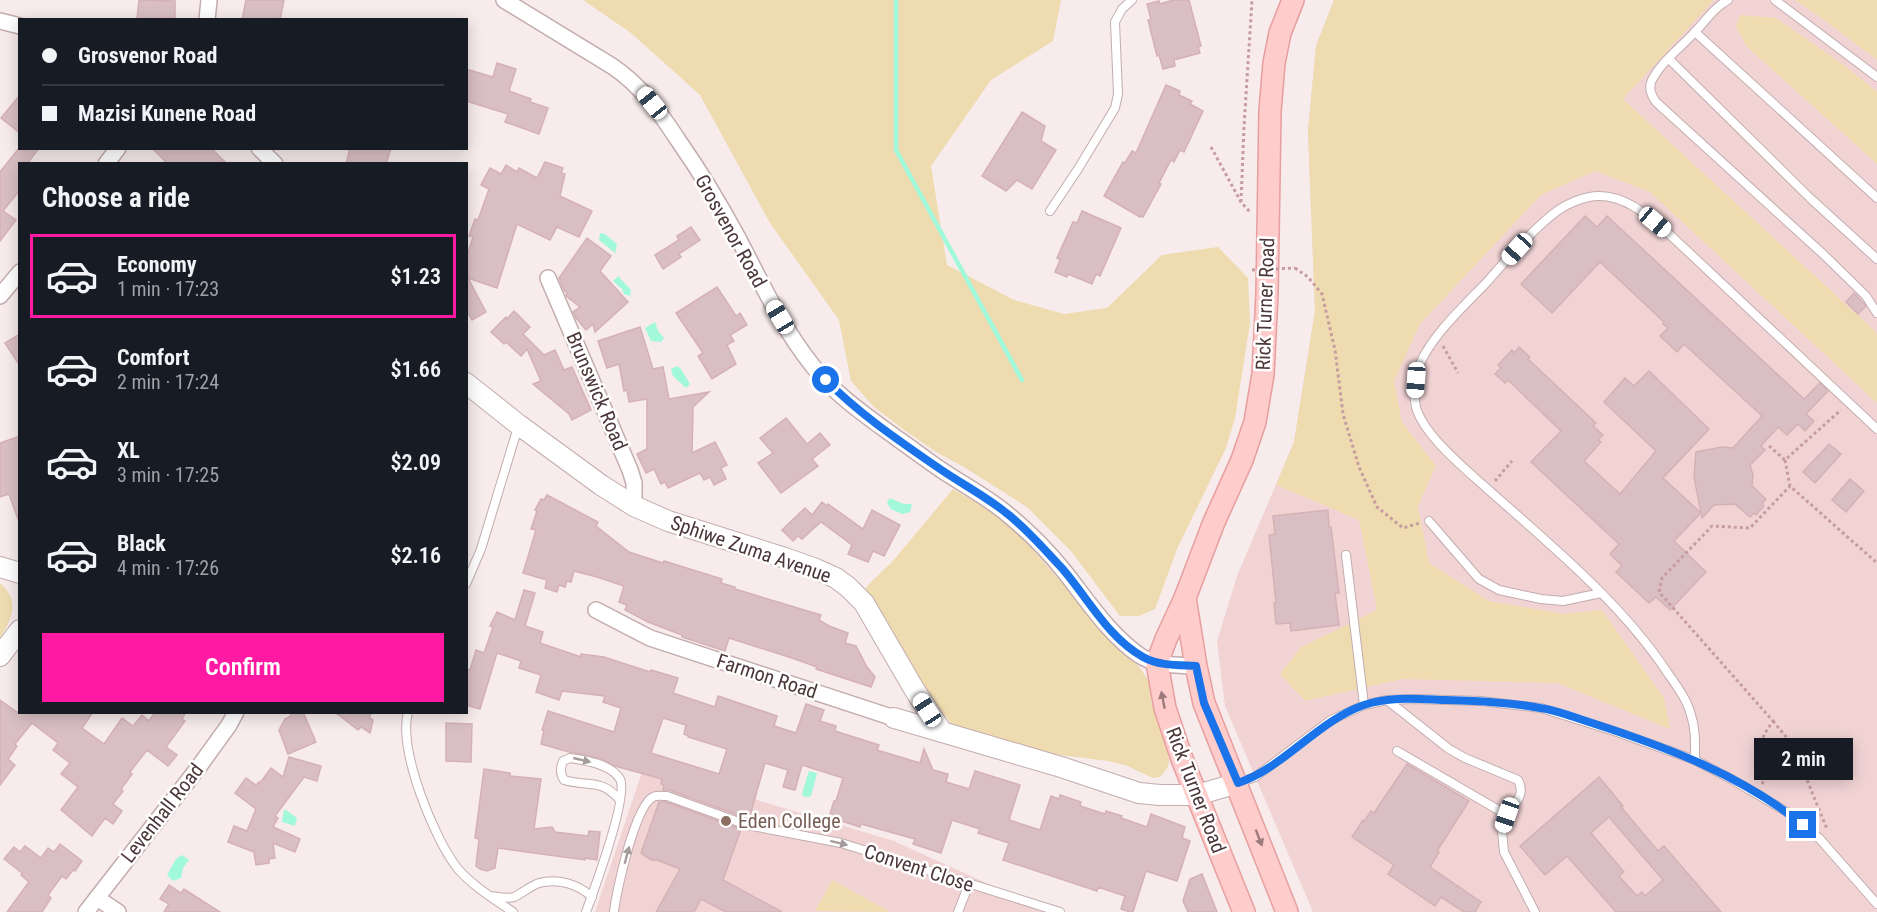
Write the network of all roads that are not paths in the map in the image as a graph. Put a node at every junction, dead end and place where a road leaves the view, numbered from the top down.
1 (209, 0) edge
2 (504, 0) edge
3 (1132, 0) edge
4 (1293, 0) edge
5 (1728, 0) edge
6 (1775, 0) edge
7 (207, 18) edge
8 (0, 21) edge
9 (18, 26) edge
10 (1695, 32) junction
11 (1669, 59) junction
12 (1877, 77) edge
13 (261, 150) edge
14 (272, 162) edge
15 (1877, 198) edge
16 (1050, 211) dead end
17 (1877, 259) edge
18 (18, 274) edge
19 (548, 278) dead end
20 (0, 296) edge
21 (1877, 313) edge
22 (468, 385) edge
23 (519, 425) junction
24 (1877, 429) edge
25 (634, 506) junction
26 (1429, 521) road end
27 (1346, 555) dead end
28 (0, 567) edge
29 (18, 572) edge
30 (468, 579) edge
31 (1601, 593) junction
32 (1185, 598) junction
33 (596, 610) dead end
34 (18, 633) edge
35 (0, 657) edge
36 (1157, 663) junction
37 (1196, 666) junction
38 (914, 689) junction
39 (1387, 700) junction
40 (1364, 705) junction
41 (235, 714) edge
42 (408, 714) edge
43 (894, 718) junction
44 (942, 732) junction
45 (1398, 751) dead end
46 (1695, 760) junction
47 (1238, 783) junction
48 (1197, 795) junction
49 (620, 799) junction
50 (1507, 815) junction
51 (969, 884) junction
52 (489, 895) junction
53 (592, 897) junction
54 (96, 898) junction
55 (1877, 904) edge
56 (86, 912) edge
57 (118, 912) edge
58 (513, 912) edge
59 (586, 912) edge
60 (614, 912) edge
61 (958, 912) edge
62 (1060, 912) edge
63 (1244, 912) edge
64 (1287, 912) edge
65 (1535, 912) edge

1 - 7 street
2 - 36 street, Grosvenor Road
3 - 16 lane
4 - 32 main road, Rick Turner Road
5 - 10 lane
6 - 12 lane
8 - 9 street
10 - 11 lane
10 - 15 lane
11 - 17 lane
11 - 21 lane
13 - 14 street
18 - 20 street
19 - 25 street, Brunswick Road
22 - 23 street, Sphiwe Zuma Avenue
23 - 25 street, Sphiwe Zuma Avenue
23 - 30 lane
24 - 31 lane
25 - 38 street, Sphiwe Zuma Avenue
26 - 31 lane
27 - 40 lane
28 - 29 street
31 - 46 lane
32 - 36 main road, Rick Turner Road
32 - 37 main road, Rick Turner Road
33 - 43 street, Farmon Road
34 - 35 street
36 - 37 street, Grosvenor Road
48 -> 36 main road, Rick Turner Road
37 - 47 main road, Rick Turner Road
38 - 43 street
38 - 44 street, Sphiwe Zuma Avenue
39 - 40 lane
39 - 46 lane
39 - 50 lane
40 - 47 lane
41 - 54 street, Levenhall Road
42 - 52 lane
43 - 44 street, Farmon Road
44 - 48 street
45 - 50 lane
46 - 55 lane
47 - 48 street
47 -> 64 main road, Rick Turner Road
48 - 63 main road, Rick Turner Road
49 -> 49 lane
49 - 53 lane
50 - 65 lane
60 -> 51 lane, Convent Close
51 - 61 lane
51 - 62 lane, Convent Close
52 - 53 lane
52 - 58 lane
53 - 59 lane
54 - 56 street, Levenhall Road
54 - 57 street

